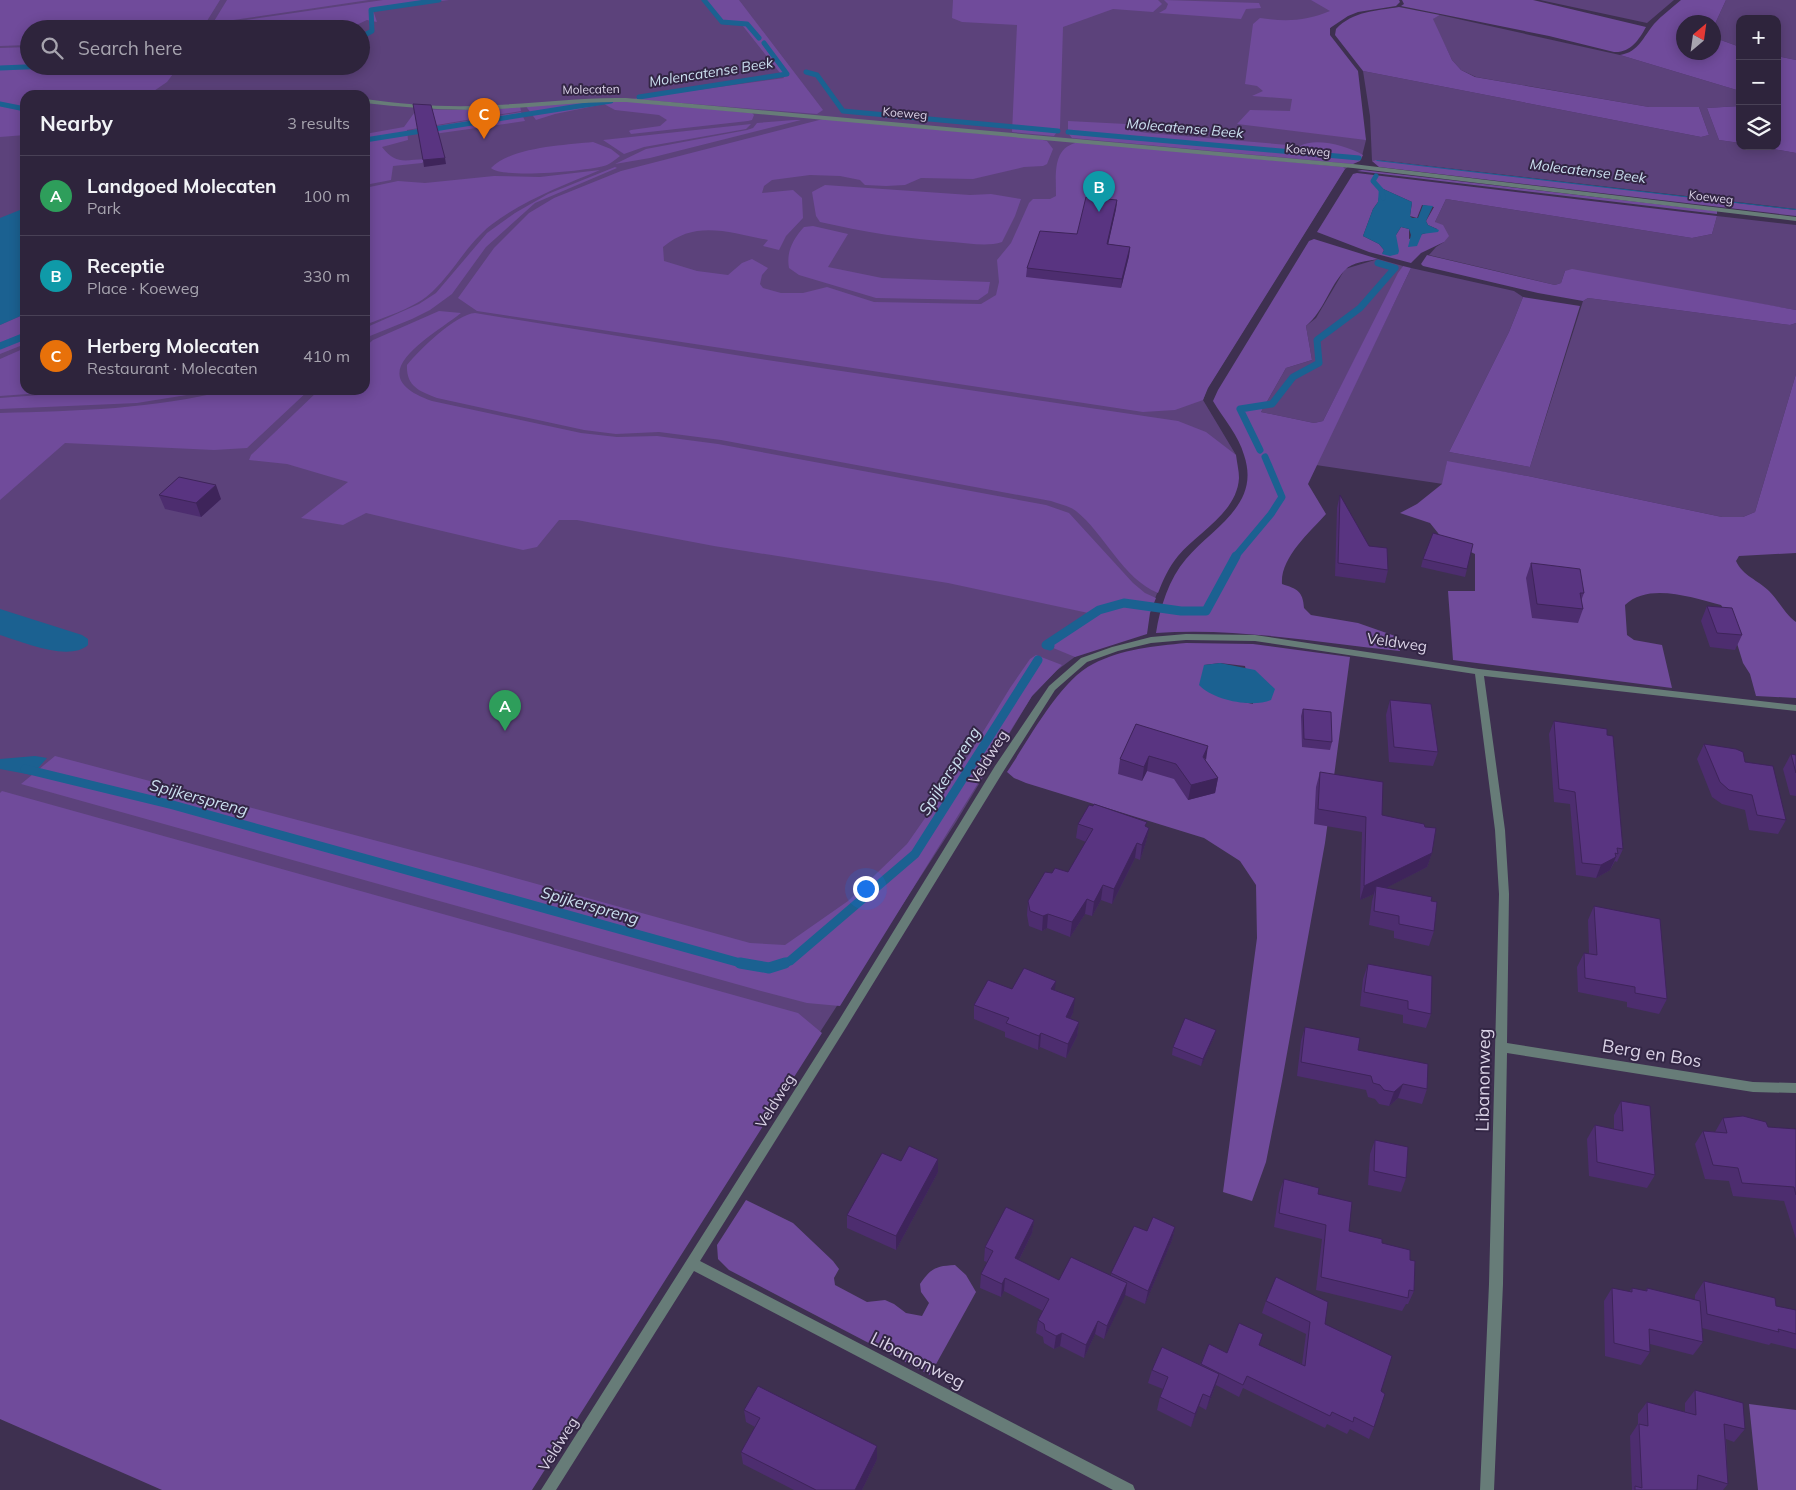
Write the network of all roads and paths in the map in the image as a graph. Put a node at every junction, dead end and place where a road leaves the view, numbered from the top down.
1 (370, 101) edge
2 (816, 117) joint
3 (1796, 218) edge
4 (1479, 672) junction
5 (1796, 708) edge
6 (1502, 1047) junction
7 (1796, 1088) edge
8 (691, 1263) junction
9 (548, 1490) edge
10 (1128, 1490) edge
11 (1487, 1490) edge

1 - 2 street, Molecaten
2 - 3 street, Koeweg
4 - 5 street, Veldweg
4 - 6 street, Libanonweg
4 - 8 street, Veldweg
6 - 7 street, Berg en Bos
6 - 11 street, Libanonweg
8 - 9 street, Veldweg
8 - 10 street, Libanonweg

